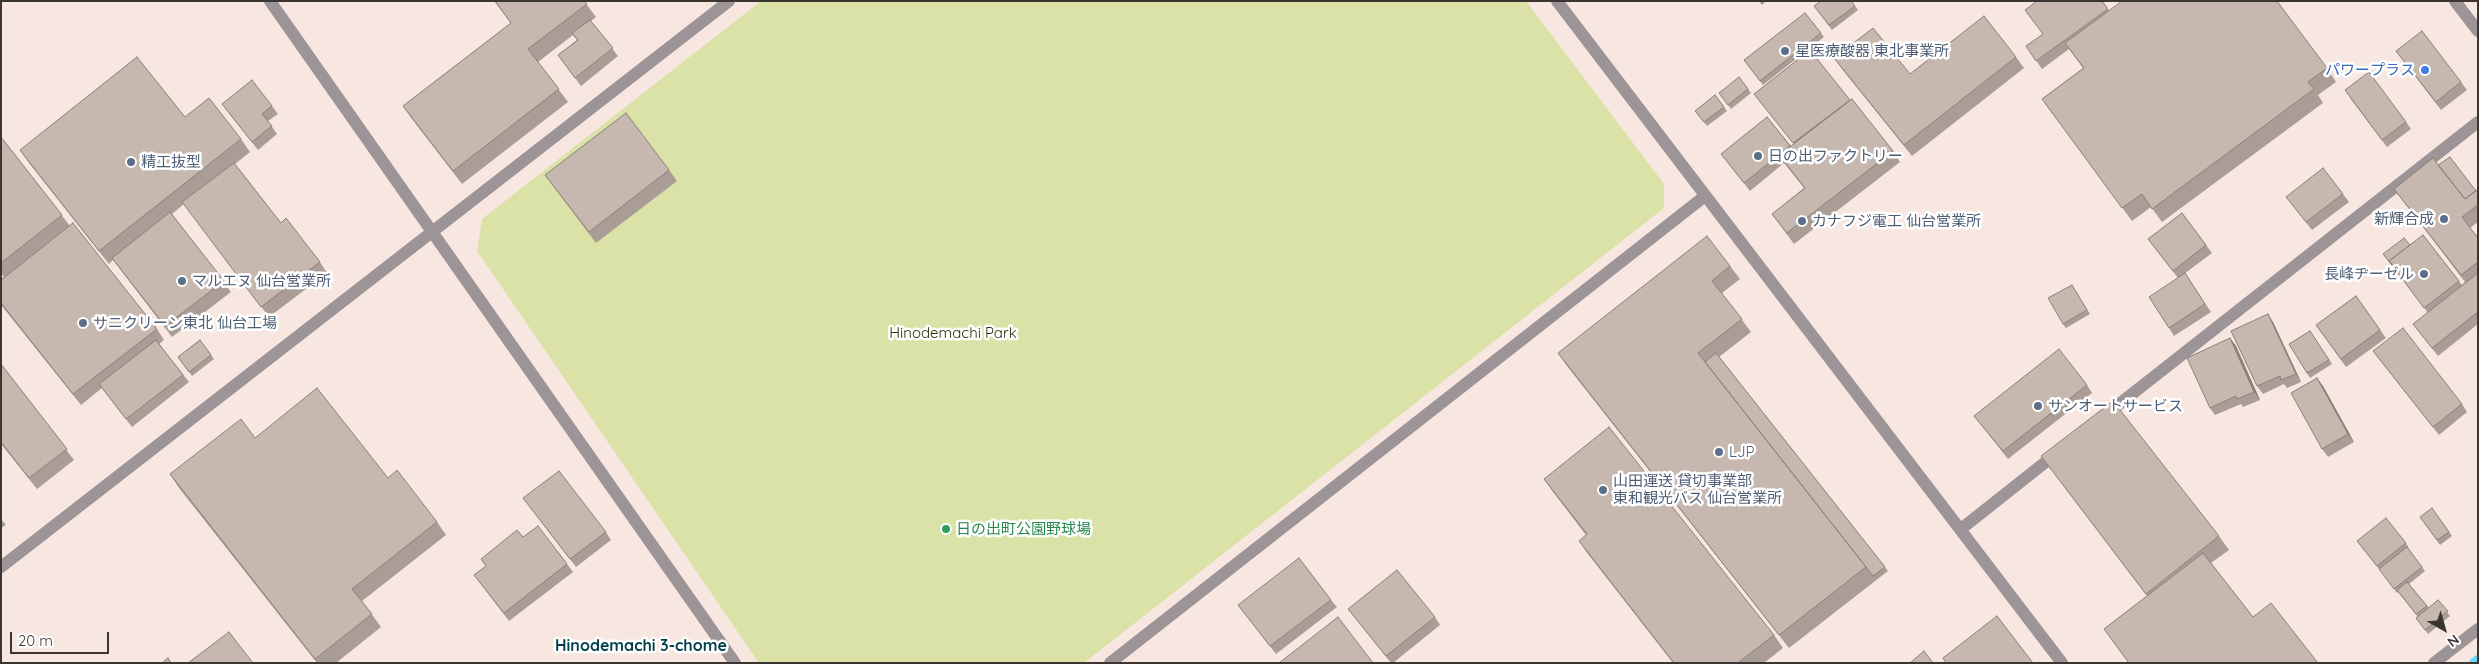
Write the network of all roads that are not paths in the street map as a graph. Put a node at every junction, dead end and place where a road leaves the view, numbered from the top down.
1 (270, 1) edge
2 (729, 1) edge
3 (1557, 1) edge
4 (2455, 1) edge
5 (2478, 31) edge
6 (2478, 122) edge
7 (1705, 196) junction
8 (431, 232) junction
9 (2092, 426) edge
10 (2069, 444) edge
11 (1961, 529) junction
12 (1, 567) edge
13 (2478, 629) edge
14 (735, 663) edge
15 (1110, 663) edge
16 (2062, 663) edge
17 (2434, 663) edge

1 - 8 street
2 - 8 street
3 - 7 street
4 - 5 street
6 - 9 street
7 - 11 street
7 - 15 street
8 - 12 street
8 - 14 street
10 - 11 street
11 - 16 street
13 - 17 street

